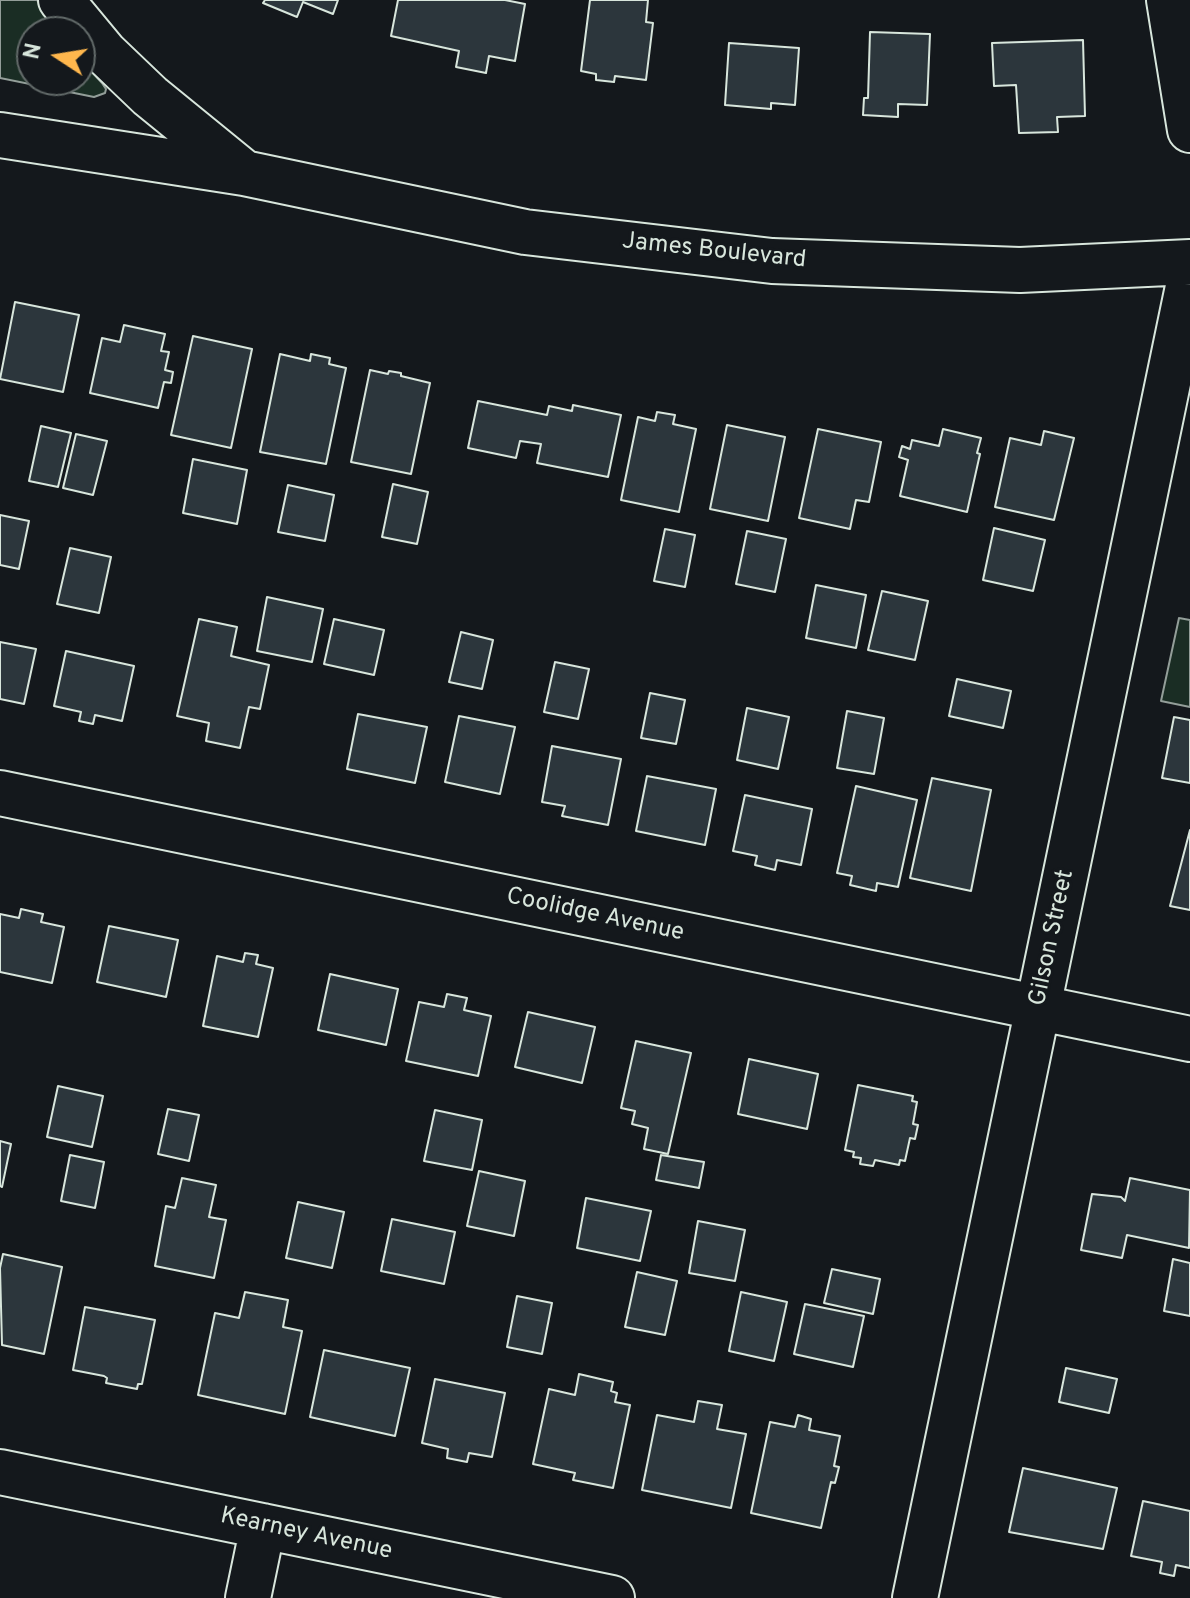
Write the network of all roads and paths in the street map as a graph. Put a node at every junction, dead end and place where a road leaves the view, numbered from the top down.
1 (61, 0) edge
2 (1169, 0) edge
3 (1190, 130) edge
4 (0, 135) edge
5 (244, 173) junction
6 (1190, 262) edge
7 (1190, 277) edge
8 (0, 793) edge
9 (1038, 1007) junction
10 (1190, 1039) edge
11 (0, 1472) edge
12 (263, 1526) junction
13 (248, 1598) edge
14 (612, 1598) edge
15 (915, 1598) edge

1 - 5 street, James Boulevard
2 - 3 street
4 - 5 street, James Boulevard
5 - 6 street, James Boulevard
7 - 9 street, Gilson Street
8 - 9 street, Coolidge Avenue
9 - 10 street, Coolidge Avenue
9 - 15 street, Gilson Street
11 - 12 street, Kearney Avenue
12 - 13 street
12 - 14 street, Kearney Avenue

